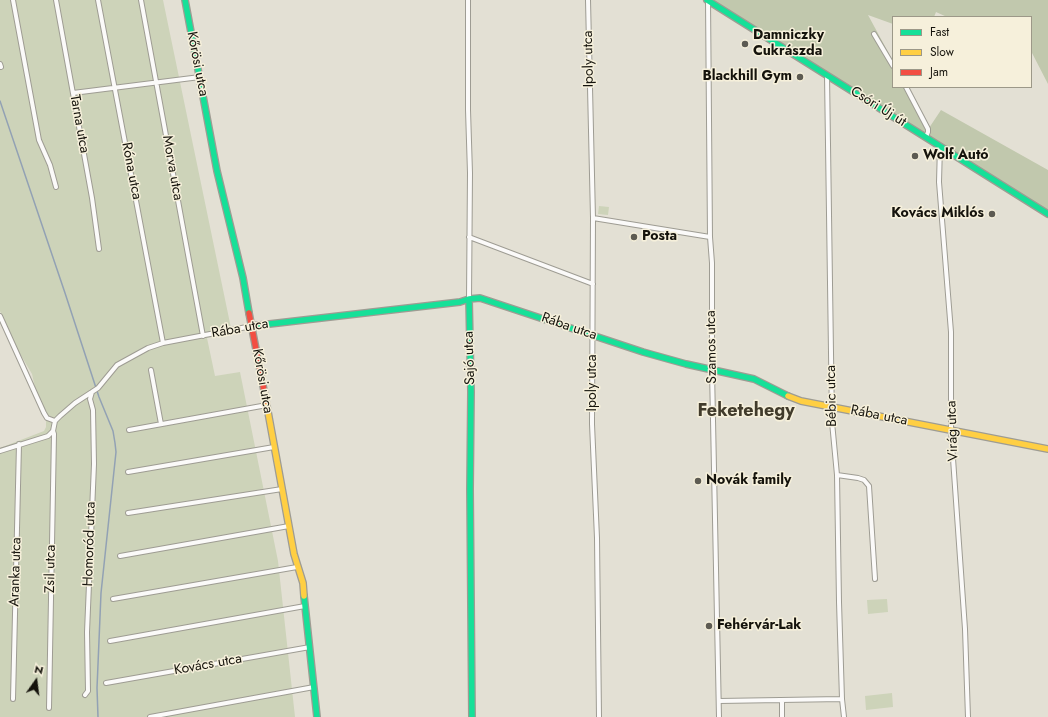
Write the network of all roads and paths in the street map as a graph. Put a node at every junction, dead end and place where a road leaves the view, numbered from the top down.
1 (13, 0) edge
2 (56, 0) edge
3 (98, 0) edge
4 (141, 0) edge
5 (185, 0) edge
6 (468, 0) edge
7 (588, 0) edge
8 (708, 0) edge
9 (874, 34) dead end
10 (892, 64) edge
11 (827, 75) junction
12 (200, 77) junction
13 (156, 82) junction
14 (115, 87) junction
15 (907, 88) edge
16 (74, 93) junction
17 (926, 137) junction
18 (940, 146) junction
19 (56, 187) dead end
20 (1048, 214) edge
21 (593, 218) junction
22 (469, 237) junction
23 (710, 237) junction
24 (99, 249) dead end
25 (593, 284) junction
26 (469, 299) junction
27 (0, 316) edge
28 (252, 326) junction
29 (593, 335) junction
30 (204, 336) junction
31 (163, 343) junction
32 (151, 370) dead end
33 (712, 370) junction
34 (95, 390) junction
35 (267, 405) junction
36 (832, 407) junction
37 (55, 421) junction
38 (161, 424) junction
39 (130, 430) dead end
40 (952, 430) junction
41 (53, 431) junction
42 (19, 444) junction
43 (274, 446) junction
44 (1048, 449) edge
45 (0, 451) edge
46 (128, 472) dead end
47 (837, 475) junction
48 (282, 489) junction
49 (128, 513) dead end
50 (289, 526) junction
51 (120, 556) dead end
52 (297, 567) junction
53 (875, 579) dead end
54 (113, 599) dead end
55 (305, 606) junction
56 (110, 642) dead end
57 (310, 647) junction
58 (106, 683) dead end
59 (314, 687) junction
60 (85, 695) dead end
61 (13, 699) dead end
62 (842, 699) junction
63 (782, 700) junction
64 (719, 701) junction
65 (49, 708) dead end
66 (150, 717) edge
67 (317, 717) edge
68 (472, 717) edge
69 (598, 717) edge
70 (719, 717) edge
71 (782, 717) edge
72 (844, 717) edge
73 (968, 717) edge

1 - 19 street
2 - 16 street, Tarna utca
3 - 14 street, Róna utca
4 - 13 street, Morva utca
5 - 12 street, Kőrösi utca
6 - 22 street, Sajó utca
7 - 21 street, Ipoly utca
8 - 11 street, Csóri Új út
8 - 23 street, Szamos utca
9 - 10 street
11 - 17 street, Csóri Új út
11 - 36 street, Bébic utca
12 - 13 street
12 - 28 street, Kőrösi utca
13 - 14 street
13 - 30 street, Morva utca
14 - 16 street
14 - 31 street, Róna utca
15 - 17 street
16 - 24 street, Tarna utca
17 - 18 street, Csóri Új út
18 - 20 street, Csóri Új út
18 - 40 street, Virág utca
21 - 23 street
21 - 25 street, Ipoly utca
22 - 25 street
22 - 26 street, Sajó utca
23 - 33 street, Szamos utca
25 - 29 street, Ipoly utca
26 - 28 street, Rába utca
26 - 29 street, Rába utca
26 - 68 street, Sajó utca
27 - 37 street
28 - 30 street, Rába utca
28 - 35 street, Kőrösi utca
29 - 33 street, Rába utca
29 - 69 street, Ipoly utca
30 - 31 street, Rába utca
31 - 34 street, Rába utca
32 - 38 street
33 - 36 street, Rába utca
33 - 64 street, Szamos utca
34 - 37 street, Rába utca
34 - 60 street, Homoród utca
35 - 38 street
35 - 43 street, Kőrösi utca
36 - 40 street, Rába utca
36 - 47 street, Bébic utca
37 - 41 street, Zsil utca
38 - 39 street
40 - 44 street, Rába utca
40 - 73 street, Virág utca
41 - 42 street
41 - 65 street, Zsil utca
42 - 45 street
42 - 61 street, Aranka utca
43 - 46 street
43 - 48 street, Kőrösi utca
47 - 53 street
47 - 62 street, Bébic utca
48 - 49 street
48 - 50 street, Kőrösi utca
50 - 51 street
50 - 52 street, Kőrösi utca
52 - 54 street
52 - 55 street, Kőrösi utca
55 - 56 street
55 - 57 street, Kőrösi utca
57 - 58 street, Kovács utca
57 - 59 street, Kőrösi utca
59 - 66 street
59 - 67 street, Kőrösi utca
62 - 63 street
62 - 72 street, Bébic utca
63 - 64 street
63 - 71 street
64 - 70 street, Szamos utca

